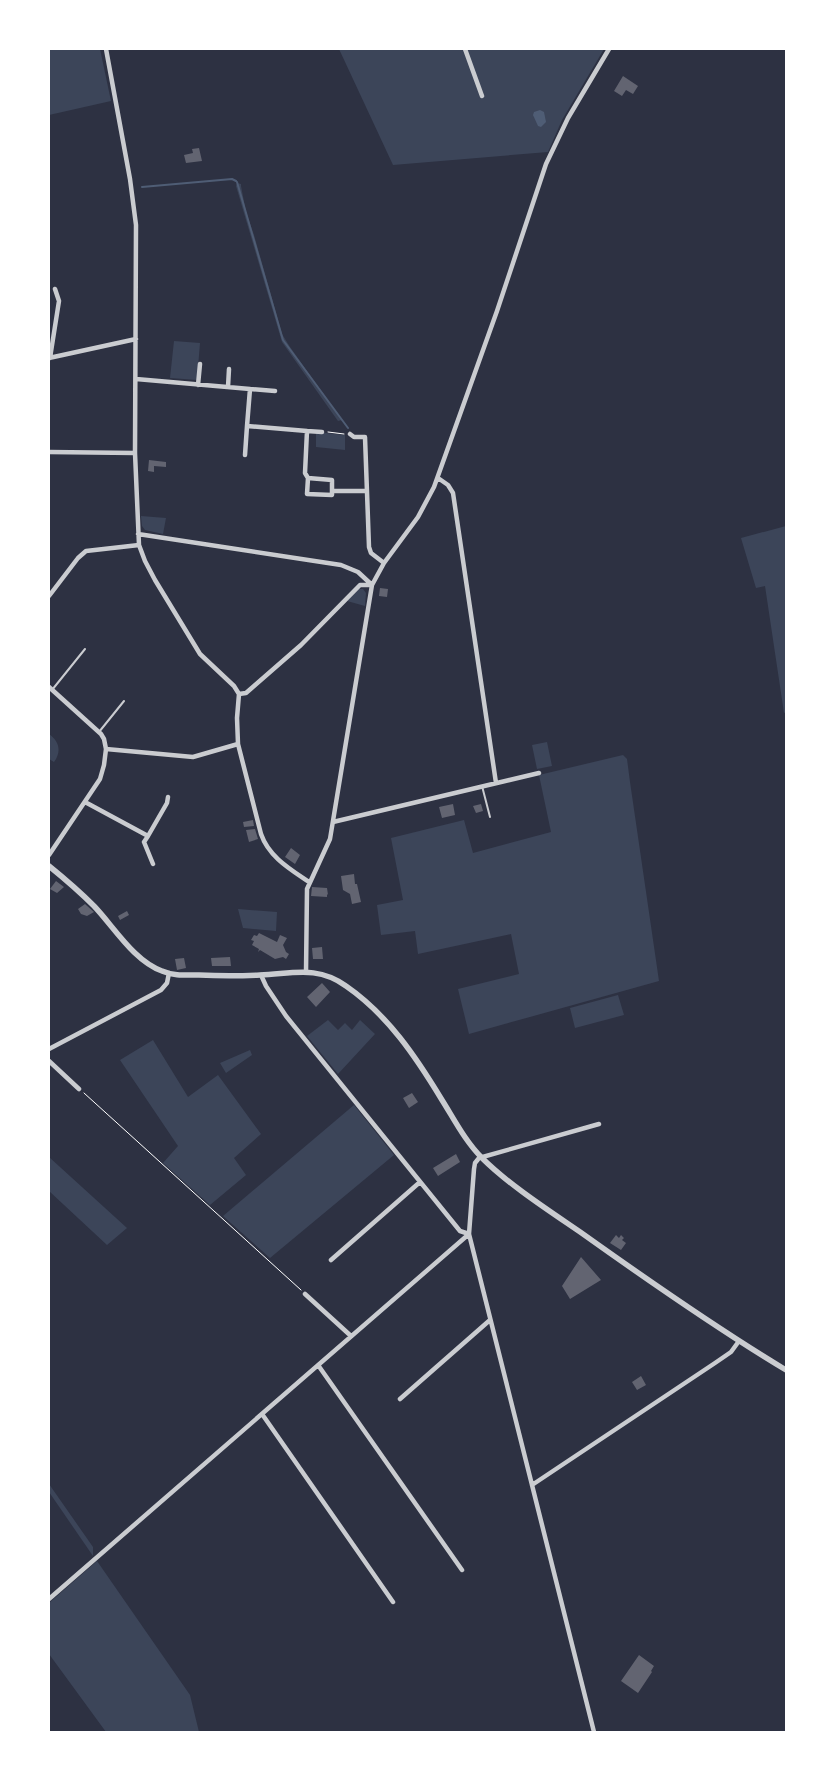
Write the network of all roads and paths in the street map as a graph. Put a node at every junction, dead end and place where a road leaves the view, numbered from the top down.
1 (106, 49) edge
2 (465, 49) edge
3 (609, 49) edge
4 (482, 96) dead end
5 (55, 290) dead end
6 (136, 339) junction
7 (49, 358) edge
8 (200, 364) dead end
9 (230, 368) dead end
10 (136, 379) junction
11 (198, 385) junction
12 (228, 387) junction
13 (250, 389) junction
14 (275, 391) dead end
15 (247, 426) junction
16 (307, 431) junction
17 (322, 432) joint
18 (350, 434) joint
19 (49, 452) edge
20 (135, 453) junction
21 (245, 455) dead end
22 (308, 478) junction
23 (438, 478) junction
24 (332, 491) junction
25 (366, 491) junction
26 (138, 534) junction
27 (139, 545) junction
28 (384, 563) junction
29 (372, 585) junction
30 (49, 596) edge
31 (84, 649) dead end
32 (50, 688) edge
33 (239, 694) junction
34 (124, 701) dead end
35 (99, 732) junction
36 (238, 744) junction
37 (106, 748) junction
38 (538, 773) dead end
39 (496, 783) junction
40 (482, 786) junction
41 (168, 797) dead end
42 (85, 802) junction
43 (490, 817) dead end
44 (333, 822) junction
45 (148, 836) junction
46 (49, 855) edge
47 (153, 864) dead end
48 (49, 866) edge
49 (309, 882) junction
50 (306, 972) junction
51 (169, 973) junction
52 (261, 975) junction
53 (49, 1048) edge
54 (49, 1061) edge
55 (80, 1089) joint
56 (599, 1124) dead end
57 (480, 1156) junction
58 (420, 1182) junction
59 (469, 1234) junction
60 (331, 1260) dead end
61 (306, 1294) joint
62 (490, 1320) junction
63 (351, 1336) junction
64 (739, 1341) junction
65 (318, 1365) junction
66 (786, 1370) edge
67 (400, 1399) dead end
68 (262, 1414) junction
69 (532, 1485) junction
70 (462, 1570) dead end
71 (49, 1599) edge
72 (393, 1602) dead end
73 (594, 1732) edge

1 - 6 street
2 - 4 street
3 - 23 street
5 - 7 street
6 - 7 street
6 - 10 street
8 - 11 street
9 - 12 street
10 - 11 street
10 - 20 street
11 - 12 street
12 - 13 street
13 - 14 street
13 - 15 street
15 - 16 street
15 - 21 street
16 - 17 street
16 - 22 street
17 - 18 path
18 - 25 street
19 - 20 street
20 - 26 street
22 - 24 street
22 - 24 street
23 - 28 street
23 - 39 street
24 - 25 street
25 - 28 street
26 - 27 street
26 - 29 street
27 - 30 street
27 - 33 street
28 - 29 street
29 - 33 street
29 - 44 street
31 - 32 lane
32 - 35 street
33 - 36 street
34 - 35 lane
35 - 37 street
36 - 37 street
36 - 49 street
37 - 42 street
38 - 39 street
39 - 40 street
40 - 43 lane
40 - 44 street
41 - 45 street
42 - 45 street
42 - 46 street
44 - 49 street
45 - 47 street
48 - 51 street
49 - 50 street
50 - 52 street
50 - 57 street
51 - 52 street
51 - 53 street
52 - 58 street
54 - 55 street
55 - 61 path
56 - 57 street
57 - 59 street
57 - 64 street
58 - 59 street
58 - 60 street
59 - 62 street
59 - 63 street
61 - 63 street
62 - 67 street
62 - 69 street
63 - 65 street
64 - 66 street
64 - 69 street
65 - 68 street
65 - 70 street
68 - 71 street
68 - 72 street
69 - 73 street

